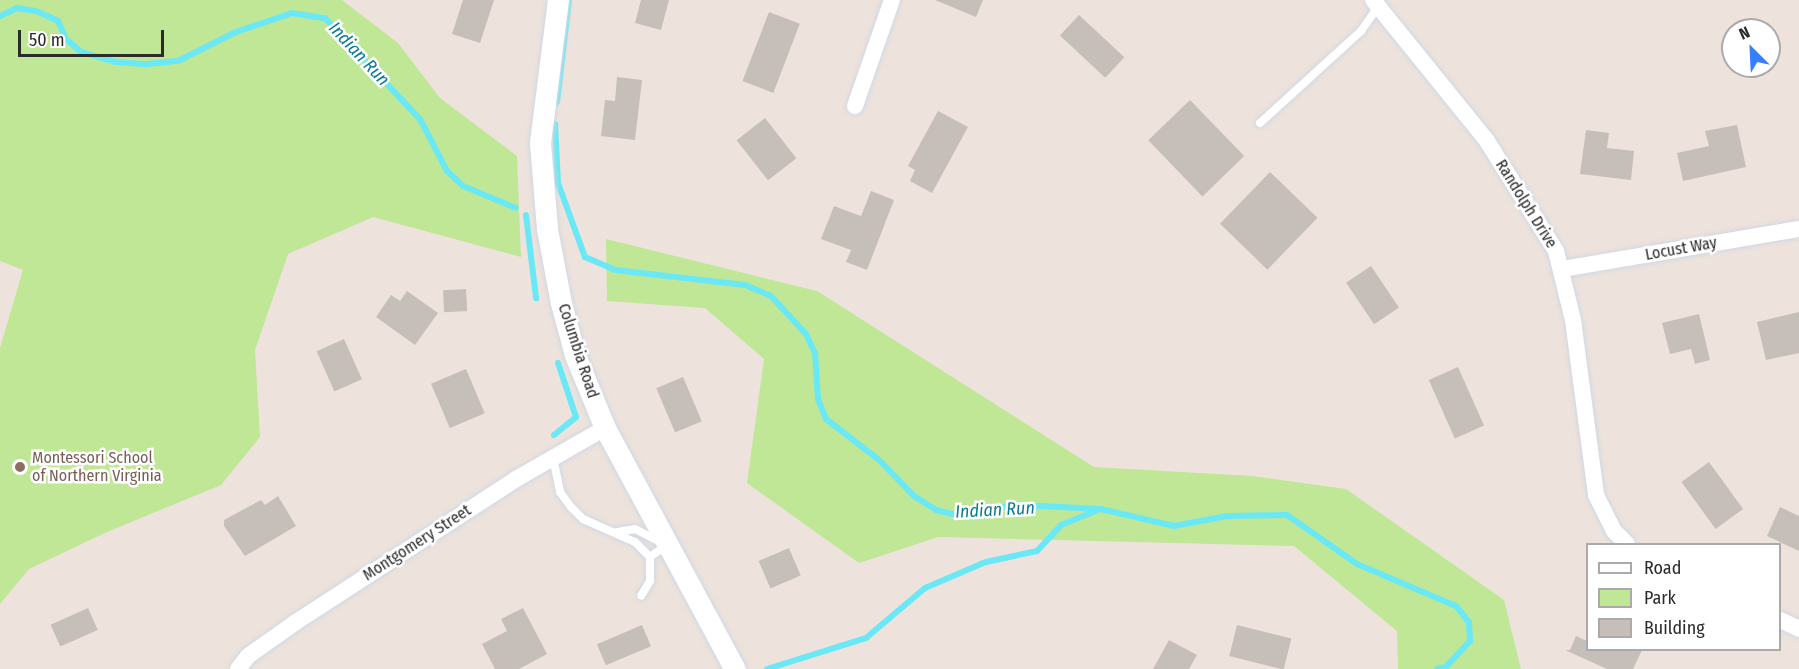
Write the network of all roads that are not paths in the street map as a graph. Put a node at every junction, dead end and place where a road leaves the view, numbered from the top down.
1 (558, 0) edge
2 (892, 0) edge
3 (1376, 3) edge
4 (855, 106) dead end
5 (1260, 123) dead end
6 (1799, 230) edge
7 (1562, 269) junction
8 (604, 428) junction
9 (553, 458) junction
10 (617, 532) junction
11 (1626, 543) edge
12 (667, 545) junction
13 (650, 558) junction
14 (642, 596) dead end
15 (1781, 621) edge
16 (1799, 629) edge
17 (238, 669) edge
18 (735, 669) edge

1 - 8 street, Columbia Road
2 - 4 street
3 - 5 lane
3 - 7 street, Randolph Drive
6 - 7 street, Locust Way
7 - 11 street, Randolph Drive
8 - 9 street, Montgomery Street
8 - 12 street, Columbia Road
9 - 10 lane
9 - 17 street, Montgomery Street
10 - 12 lane
10 - 13 lane
12 - 13 lane
12 - 18 street, Columbia Road
13 - 14 lane
15 - 16 street

